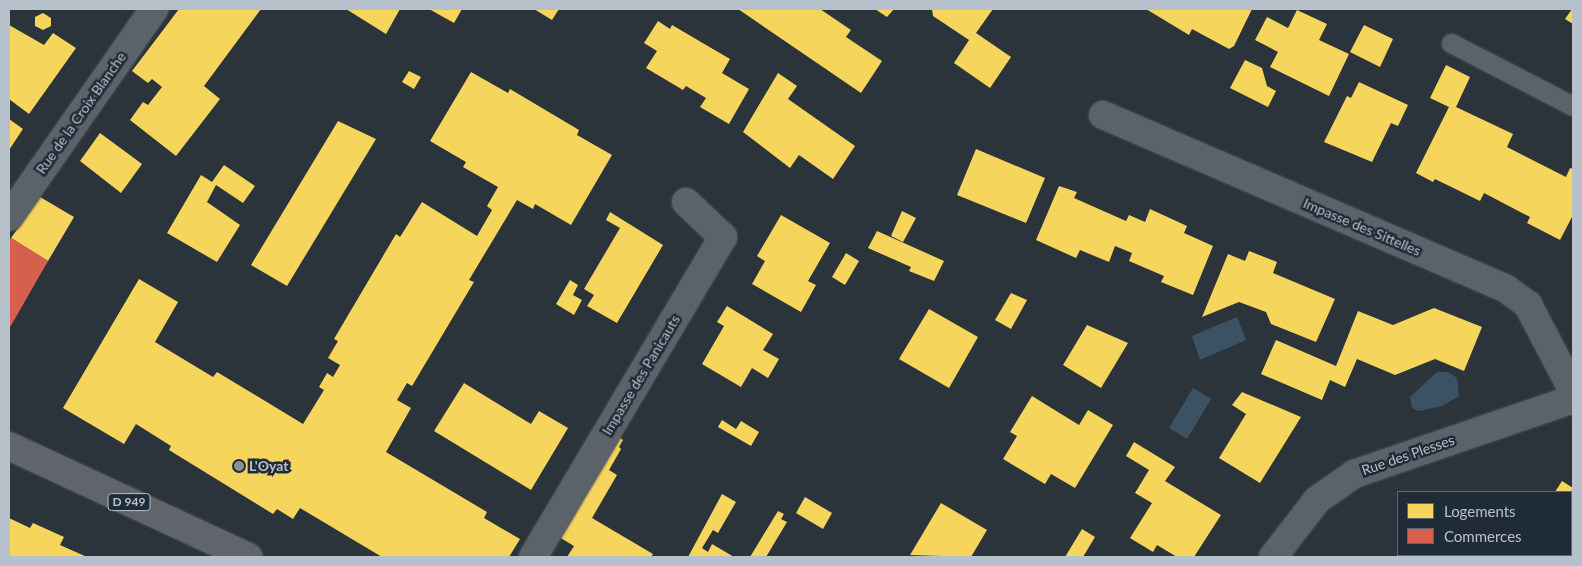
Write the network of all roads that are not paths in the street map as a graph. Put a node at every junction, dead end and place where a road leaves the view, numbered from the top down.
1 (141, 13) edge
2 (1451, 44) dead end
3 (1573, 106) edge
4 (1104, 116) dead end
5 (686, 202) dead end
6 (9, 217) edge
7 (1573, 390) edge
8 (1573, 399) edge
9 (9, 446) edge
10 (248, 557) edge
11 (533, 557) edge
12 (1273, 557) edge

1 - 6 street, Rue de la Croix Blanche
2 - 3 lane
4 - 7 street, Impasse des Sittelles
5 - 11 street, Impasse des Panicauts
8 - 12 street, Rue des Plesses
9 - 10 main road, D 949

